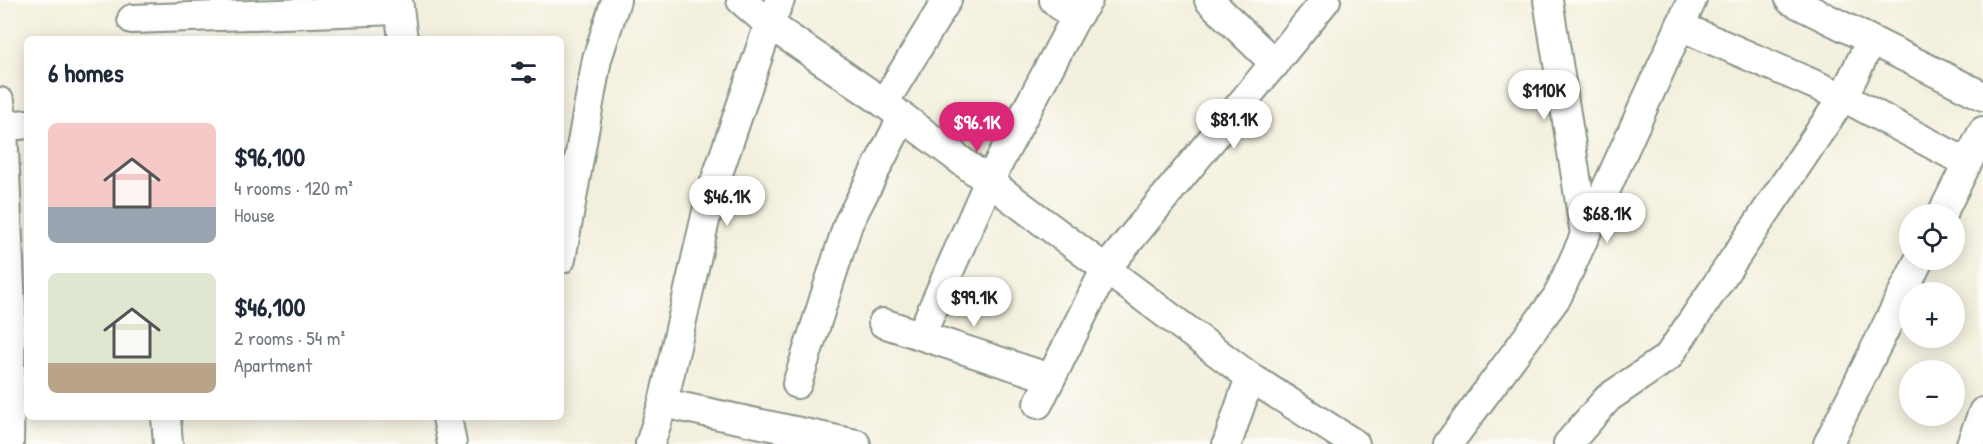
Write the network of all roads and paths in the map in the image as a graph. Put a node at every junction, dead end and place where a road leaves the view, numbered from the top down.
1 (616, 0) edge
2 (741, 0) edge
3 (947, 0) edge
4 (1054, 0) edge
5 (1209, 0) edge
6 (1326, 0) edge
7 (1548, 0) edge
8 (1692, 0) edge
9 (1790, 0) edge
10 (398, 5) edge
11 (1081, 10) edge
12 (1845, 11) edge
13 (774, 12) edge
14 (132, 19) edge
15 (1680, 26) junction
16 (402, 36) edge
17 (1871, 41) junction
18 (1275, 64) junction
19 (1983, 96) edge
20 (1843, 97) junction
21 (893, 110) junction
22 (7, 120) edge
23 (1983, 131) edge
24 (570, 153) edge
25 (1967, 163) junction
26 (988, 183) junction
27 (1947, 204) edge
28 (564, 224) edge
29 (1585, 234) junction
30 (1105, 270) junction
31 (1914, 270) edge
32 (6, 308) edge
33 (883, 323) dead end
34 (921, 335) junction
35 (1250, 377) junction
36 (796, 384) dead end
37 (663, 403) junction
38 (1983, 412) edge
39 (166, 420) edge
40 (448, 420) edge
41 (1328, 436) edge
42 (9, 444) edge
43 (168, 444) edge
44 (452, 444) edge
45 (650, 444) edge
46 (856, 444) edge
47 (1227, 444) edge
48 (1356, 444) edge
49 (1448, 444) edge
50 (1568, 444) edge
51 (1828, 444) edge
52 (1971, 444) edge

1 - 24 street
2 - 13 street
3 - 21 street
4 - 11 street
5 - 18 street
6 - 18 street
7 - 29 street
8 - 15 street
9 - 12 street
10 - 14 street
10 - 16 street
11 - 26 street
12 - 17 street
13 - 21 street
13 - 37 street
15 - 20 street
15 - 29 street
17 - 19 street
17 - 20 street
18 - 30 street
20 - 25 street
20 - 50 street
21 - 26 street
21 - 36 street
22 - 32 street
23 - 25 street
24 - 28 street
25 - 27 street
26 - 30 street
26 - 34 street
29 - 49 street
30 - 34 street
30 - 35 street
31 - 51 street
32 - 42 street
33 - 34 street
35 - 41 street
35 - 47 street
37 - 45 street
37 - 46 street
38 - 52 street
39 - 43 street
40 - 44 street
41 - 48 street

